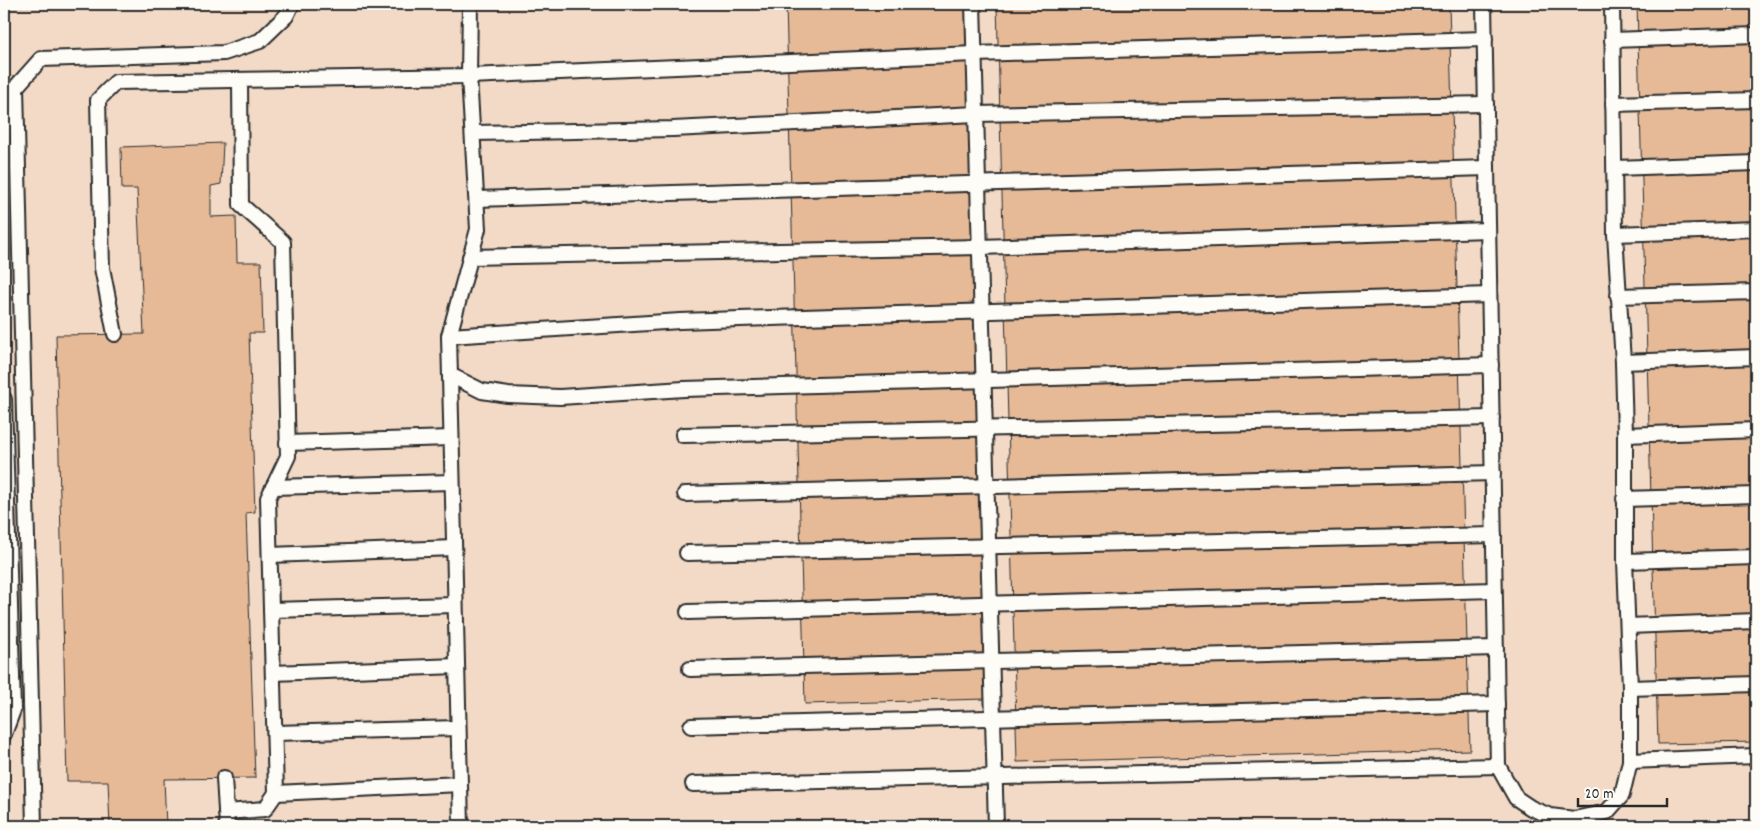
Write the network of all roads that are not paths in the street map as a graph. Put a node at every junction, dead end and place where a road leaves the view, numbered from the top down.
1 (292, 4) edge
2 (470, 4) edge
3 (478, 4) edge
4 (973, 4) edge
5 (1484, 4) edge
6 (1612, 4) edge
7 (1756, 35) edge
8 (1485, 39) junction
9 (1612, 40) junction
10 (974, 54) junction
11 (470, 76) junction
12 (240, 80) junction
13 (1756, 100) edge
14 (1486, 104) junction
15 (1613, 104) junction
16 (976, 114) junction
17 (473, 133) junction
18 (1756, 163) edge
19 (1487, 168) junction
20 (1615, 168) junction
21 (978, 182) junction
22 (477, 199) junction
23 (1756, 229) edge
24 (1488, 230) junction
25 (1615, 234) junction
26 (980, 246) junction
27 (470, 257) junction
28 (1756, 292) edge
29 (1489, 296) junction
30 (1618, 296) junction
31 (981, 311) junction
32 (116, 334) dead end
33 (449, 336) junction
34 (1756, 357) edge
35 (1623, 362) junction
36 (1491, 365) junction
37 (450, 376) junction
38 (983, 379) junction
39 (4, 399) edge
40 (1492, 418) junction
41 (984, 430) junction
42 (1756, 430) edge
43 (683, 435) dead end
44 (1625, 435) junction
45 (451, 438) junction
46 (287, 443) junction
47 (1493, 473) junction
48 (452, 482) junction
49 (273, 487) junction
50 (986, 487) junction
51 (685, 494) dead end
52 (1756, 495) edge
53 (1624, 500) junction
54 (1494, 535) junction
55 (988, 547) junction
56 (454, 548) junction
57 (686, 553) dead end
58 (270, 555) junction
59 (1756, 557) edge
60 (1625, 561) junction
61 (1494, 590) junction
62 (990, 604) junction
63 (455, 605) junction
64 (271, 610) junction
65 (688, 612) dead end
66 (1756, 621) edge
67 (1628, 626) junction
68 (1496, 648) junction
69 (991, 662) junction
70 (457, 666) junction
71 (690, 669) dead end
72 (273, 673) junction
73 (1756, 684) edge
74 (1630, 688) junction
75 (1497, 704) junction
76 (993, 718) junction
77 (691, 726) dead end
78 (458, 728) junction
79 (275, 733) junction
80 (4, 734) edge
81 (1756, 756) edge
82 (1630, 761) junction
83 (1498, 766) junction
84 (224, 778) dead end
85 (994, 778) junction
86 (460, 784) junction
87 (693, 784) dead end
88 (276, 793) junction
89 (226, 812) junction
90 (34, 826) edge
91 (227, 826) edge
92 (461, 826) edge
93 (996, 826) edge

1 - 90 lane
2 - 3 lane
2 - 11 lane
4 - 10 lane
5 - 8 lane
6 - 9 lane
7 - 9 lane
8 - 10 lane
8 - 14 lane
9 - 15 lane
10 - 11 lane
10 - 16 lane
11 - 12 lane
11 - 17 lane
12 - 32 lane
12 - 46 lane
13 - 15 lane
14 - 16 lane
14 - 19 lane
15 - 20 lane
16 - 17 lane
16 - 21 lane
17 - 22 lane
18 - 20 lane
19 - 21 lane
19 - 24 lane
20 - 25 lane
21 - 22 lane
21 - 26 lane
22 - 27 lane
23 - 25 lane
24 - 26 lane
24 - 29 lane
25 - 30 lane
26 - 27 lane
26 - 31 lane
27 - 33 lane
28 - 30 lane
29 - 31 lane
29 - 36 lane
30 - 35 lane
31 - 33 lane
31 - 38 lane
33 - 37 lane
34 - 35 lane
35 - 44 lane
36 - 38 lane
36 - 40 lane
37 - 38 lane
37 - 45 lane
38 - 41 lane
39 - 80 lane
40 - 41 lane
40 - 47 lane
41 - 43 lane
41 - 50 lane
42 - 44 lane
44 - 53 lane
45 - 46 lane
45 - 48 lane
46 - 49 lane
47 - 50 lane
47 - 54 lane
48 - 49 lane
48 - 56 lane
49 - 58 lane
50 - 51 lane
50 - 55 lane
52 - 53 lane
53 - 60 lane
54 - 55 lane
54 - 61 lane
55 - 57 lane
55 - 62 lane
56 - 58 lane
56 - 63 lane
58 - 64 lane
59 - 60 lane
60 - 67 lane
61 - 62 lane
61 - 68 lane
62 - 65 lane
62 - 69 lane
63 - 64 lane
63 - 70 lane
64 - 72 lane
66 - 67 lane
67 - 74 lane
68 - 69 lane
68 - 75 lane
69 - 71 lane
69 - 76 lane
70 - 72 lane
70 - 78 lane
72 - 79 lane
73 - 74 lane
74 - 82 lane
75 - 76 lane
75 - 83 lane
76 - 77 lane
76 - 85 lane
78 - 79 lane
78 - 86 lane
79 - 88 lane
81 - 82 lane
82 - 83 lane
83 - 85 lane
84 - 89 lane
85 - 87 lane
85 - 93 lane
86 - 88 lane
86 - 92 lane
88 - 89 lane
89 - 91 lane

